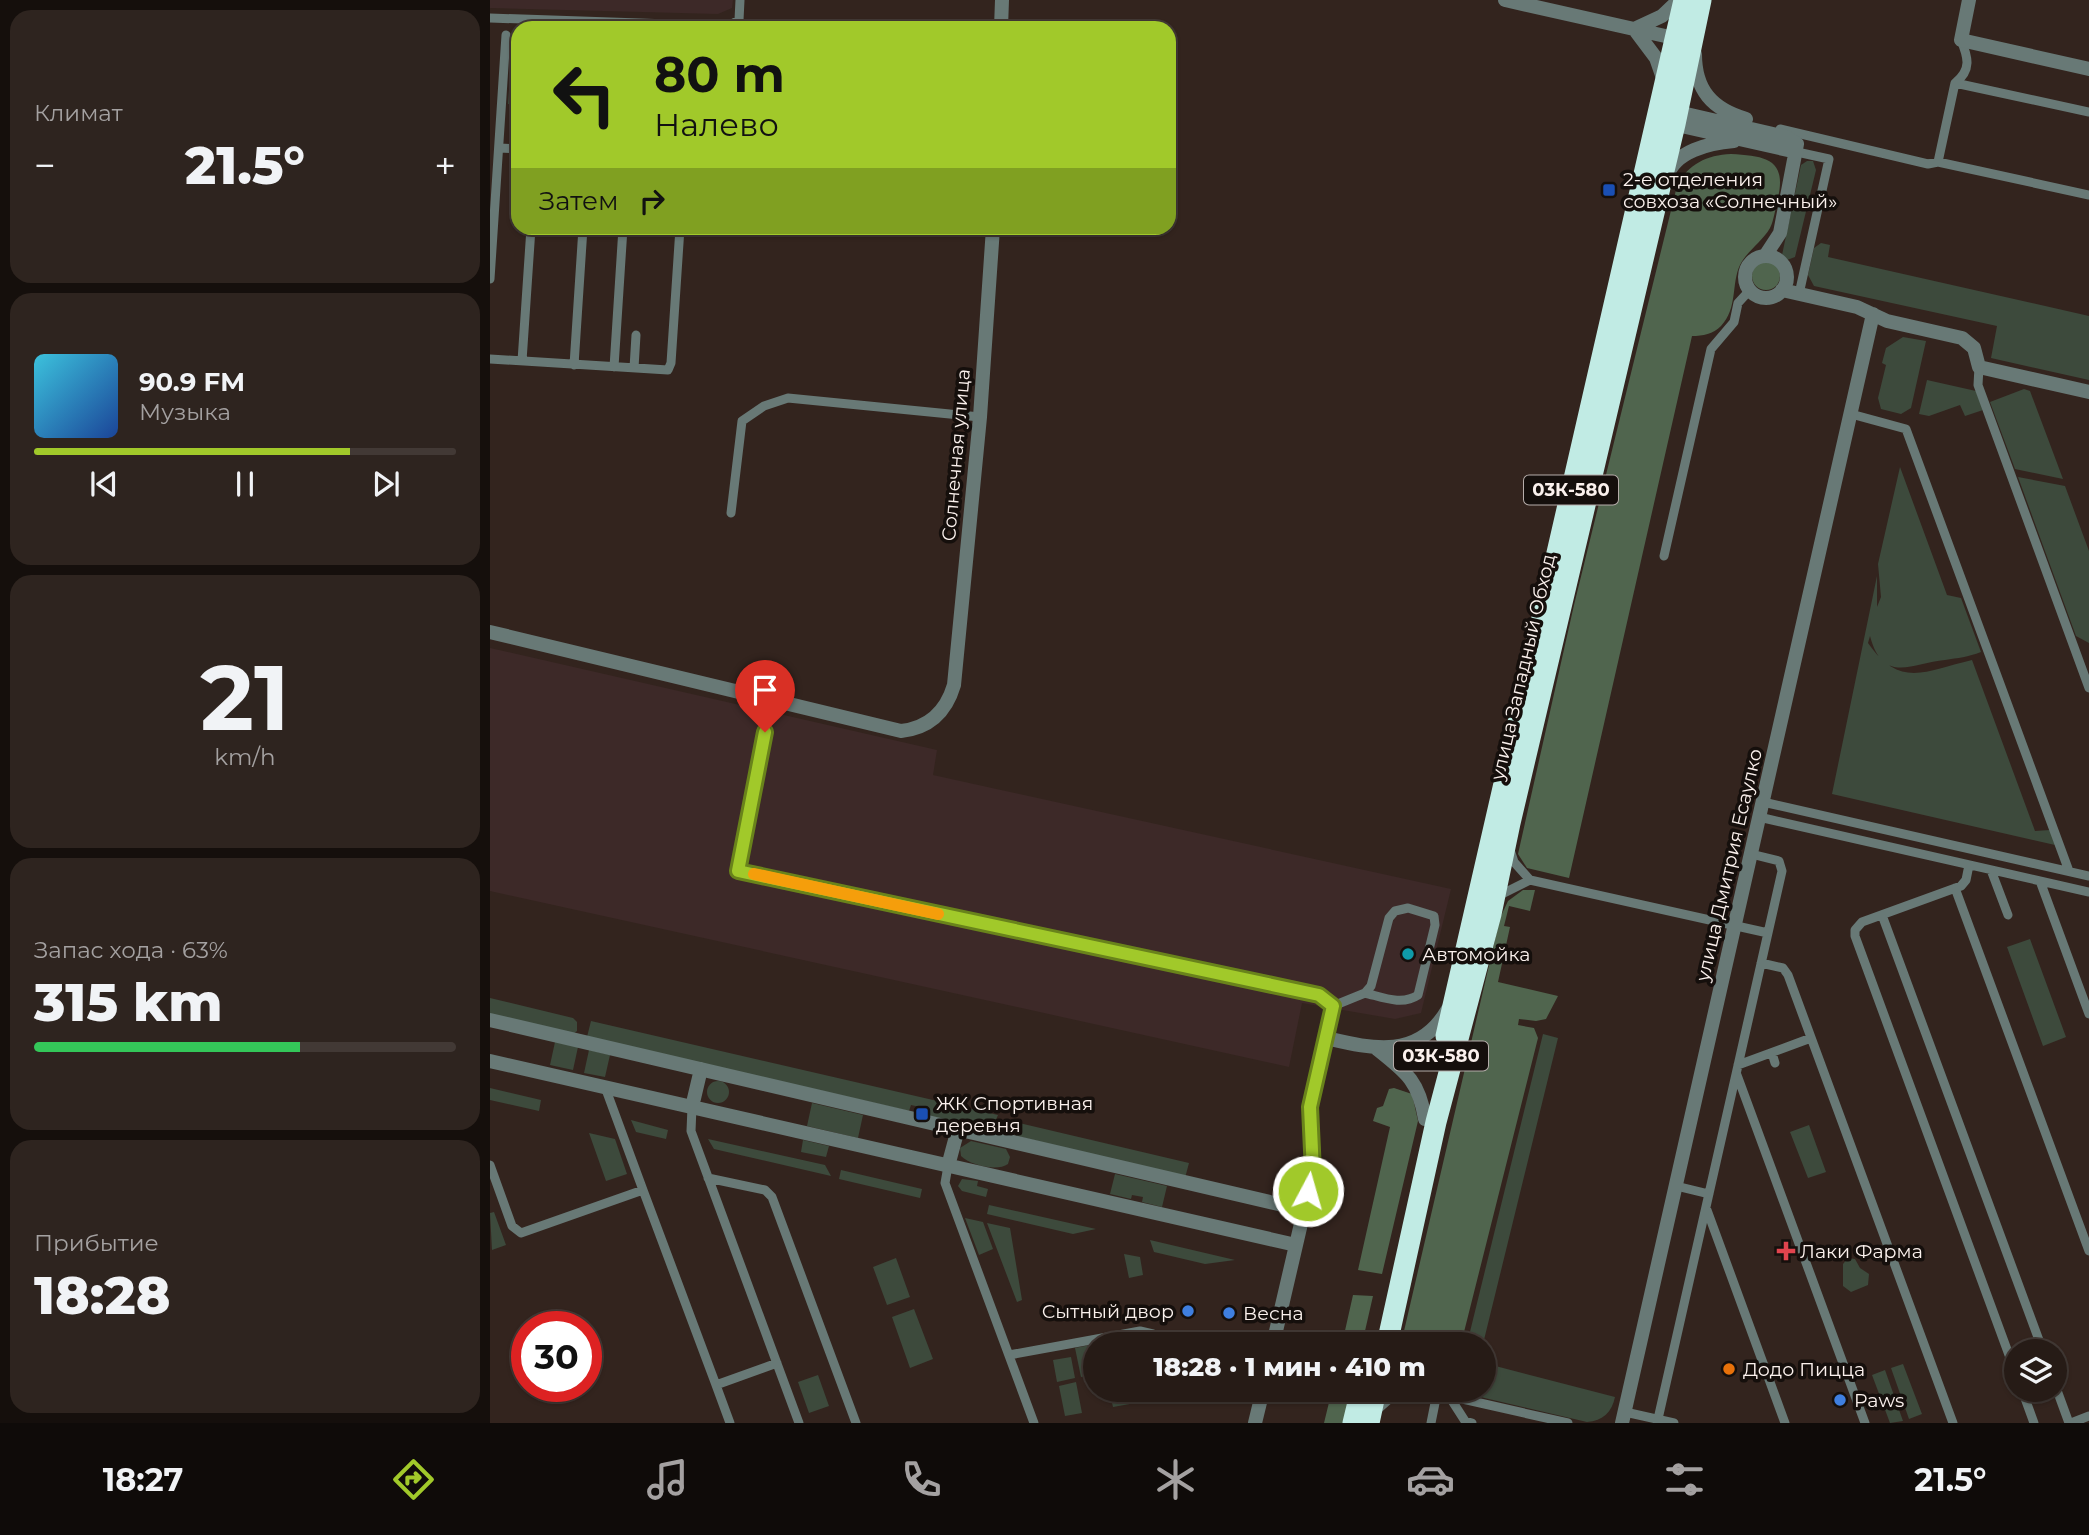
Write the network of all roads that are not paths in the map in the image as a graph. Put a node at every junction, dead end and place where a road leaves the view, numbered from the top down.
1 (740, 0) edge
2 (1002, 0) edge
3 (1505, 0) edge
4 (1681, 0) edge
5 (1701, 0) edge
6 (1969, 0) edge
7 (1531, 3) edge
8 (490, 18) edge
9 (569, 21) edge
10 (737, 21) edge
11 (1001, 21) edge
12 (1633, 29) junction
13 (506, 35) dead end
14 (1687, 35) junction
15 (1961, 40) junction
16 (2089, 69) edge
17 (1955, 83) junction
18 (1667, 111) junction
19 (2089, 111) edge
20 (1771, 127) junction
21 (1786, 137) junction
22 (1743, 141) junction
23 (499, 148) junction
24 (511, 149) edge
25 (1797, 152) junction
26 (1938, 162) junction
27 (2089, 195) edge
28 (1655, 204) junction
29 (531, 235) edge
30 (583, 235) edge
31 (623, 235) edge
32 (679, 235) edge
33 (993, 235) edge
34 (1765, 256) junction
35 (490, 279) edge
36 (1750, 290) junction
37 (1782, 290) junction
38 (1798, 294) junction
39 (1873, 314) junction
40 (636, 335) dead end
41 (490, 359) edge
42 (522, 361) junction
43 (574, 365) junction
44 (1979, 366) junction
45 (614, 367) junction
46 (634, 368) junction
47 (2089, 392) edge
48 (1851, 414) junction
49 (980, 417) junction
50 (731, 513) dead end
51 (1664, 556) dead end
52 (490, 632) edge
53 (2089, 688) edge
54 (765, 732) dead end
55 (1763, 802) junction
56 (1759, 817) junction
57 (1506, 838) junction
58 (1751, 854) junction
59 (1969, 865) junction
60 (1991, 870) junction
61 (2069, 871) junction
62 (2089, 876) edge
63 (1530, 880) junction
64 (2040, 881) junction
65 (1955, 888) junction
66 (2089, 892) edge
67 (1494, 900) junction
68 (1882, 915) junction
69 (2008, 915) dead end
70 (1735, 925) junction
71 (1768, 933) junction
72 (1761, 963) junction
73 (1365, 993) junction
74 (1457, 993) junction
75 (1333, 1006) junction
76 (2089, 1014) edge
77 (490, 1020) edge
78 (1326, 1038) junction
79 (1811, 1038) junction
80 (1377, 1049) junction
81 (1772, 1053) junction
82 (490, 1061) edge
83 (1775, 1063) dead end
84 (701, 1069) junction
85 (1737, 1069) junction
86 (605, 1087) junction
87 (692, 1107) junction
88 (1425, 1119) junction
89 (958, 1129) junction
90 (490, 1165) edge
91 (948, 1166) junction
92 (708, 1178) junction
93 (1676, 1186) junction
94 (643, 1190) junction
95 (1709, 1194) junction
96 (1706, 1208) junction
97 (1304, 1210) junction
98 (1296, 1245) junction
99 (2089, 1251) edge
100 (1276, 1332) edge
101 (1386, 1332) edge
102 (1387, 1332) edge
103 (2039, 1339) edge
104 (1083, 1341) edge
105 (2004, 1341) edge
106 (1009, 1354) junction
107 (777, 1363) junction
108 (716, 1385) junction
109 (1260, 1402) edge
110 (1362, 1402) edge
111 (1372, 1402) edge
112 (1386, 1402) edge
113 (1435, 1402) edge
114 (1453, 1402) edge
115 (1475, 1402) edge
116 (2026, 1402) edge
117 (2062, 1402) edge
118 (2089, 1416) edge
119 (1624, 1418) edge
120 (1658, 1419) junction
121 (1364, 1422) edge
122 (730, 1423) edge
123 (799, 1423) edge
124 (856, 1423) edge
125 (1034, 1423) edge
126 (1255, 1423) edge
127 (1431, 1423) edge
128 (1472, 1423) edge
129 (1568, 1423) edge
130 (1674, 1423) edge
131 (1785, 1423) edge
132 (1865, 1423) edge
133 (1953, 1423) edge
134 (2034, 1423) edge
135 (2070, 1423) edge

1 - 10 lane
2 - 11 street
3 - 7 street
4 - 12 street
4 - 14 highway, улица Западный Обход / 03К-580
5 - 14 highway, улица Западный Обход / 03К-580
6 - 15 street
7 - 12 street
8 - 9 lane
12 - 14 street
12 - 18 street
13 - 23 lane
14 - 18 highway, улица Западный Обход / 03К-580
14 - 20 street
15 - 16 street
15 - 17 lane
17 - 19 lane
17 - 26 lane
18 - 21 street
18 - 22 street
18 - 28 highway, улица Западный Обход / 03К-580
18 - 74 highway, улица Западный Обход / 03К-580
20 - 21 street
20 - 26 lane
21 - 25 street
22 - 25 street
22 - 28 street
23 - 24 lane
23 - 35 lane
25 - 34 street
25 - 38 lane
26 - 27 lane
28 - 57 highway, улица Западный Обход / 03К-580
29 - 42 lane
30 - 43 lane
31 - 45 lane
32 - 46 lane
33 - 49 street, Солнечная улица
34 - 36 street
34 - 37 street
36 - 37 street
36 - 51 lane
37 - 38 street
38 - 39 street
39 - 44 street
39 - 48 street, улица Дмитрия Есаулко
40 - 46 lane
41 - 42 lane
42 - 43 lane
43 - 45 lane
44 - 47 street
44 - 53 lane
45 - 46 lane
48 - 55 street, улица Дмитрия Есаулко
48 - 61 lane
49 - 50 lane
49 - 52 street, Солнечная улица
54 - 75 lane
55 - 56 street, улица Дмитрия Есаулко
55 - 61 lane
56 - 58 street, улица Дмитрия Есаулко
56 - 59 lane
57 - 63 lane
57 - 67 highway, улица Западный Обход / 03К-580
58 - 70 street, улица Дмитрия Есаулко
58 - 71 lane
59 - 60 lane
59 - 65 lane
60 - 64 lane
60 - 69 lane
61 - 62 lane
63 - 67 lane
63 - 70 lane
64 - 66 lane
64 - 76 lane
65 - 68 lane
65 - 99 lane
67 - 102 highway, улица Западный Обход / 03К-580
68 - 103 lane
68 - 105 lane
70 - 71 lane
70 - 93 street, улица Дмитрия Есаулко
71 - 72 lane
72 - 79 lane
72 - 85 lane
73 - 73 lane
73 - 75 lane
74 - 80 street
74 - 88 highway, улица Западный Обход / 03К-580
75 - 78 lane
77 - 84 street
78 - 80 street
78 - 97 street
79 - 81 lane
79 - 133 lane
80 - 88 street
81 - 83 lane
81 - 85 lane
82 - 86 street
84 - 87 street
84 - 89 street
85 - 95 lane
85 - 132 lane
86 - 87 street
86 - 94 lane
87 - 91 street
87 - 92 lane
88 - 101 highway, улица Западный Обход / 03К-580
89 - 91 street
89 - 97 street
90 - 94 lane
91 - 98 street
91 - 106 lane
92 - 107 lane
92 - 124 lane
93 - 95 lane
93 - 119 street, улица Дмитрия Есаулко
94 - 108 lane
95 - 96 lane
96 - 120 lane
96 - 131 lane
97 - 98 street
98 - 100 street
104 - 106 lane
106 - 125 lane
107 - 108 lane
107 - 123 lane
108 - 122 lane
109 - 126 street
110 - 121 highway
111 - 121 highway
112 - 121 lane
113 - 127 lane
114 - 128 lane
115 - 129 lane
116 - 134 lane
117 - 135 lane
118 - 135 lane
119 - 120 lane
120 - 130 lane

